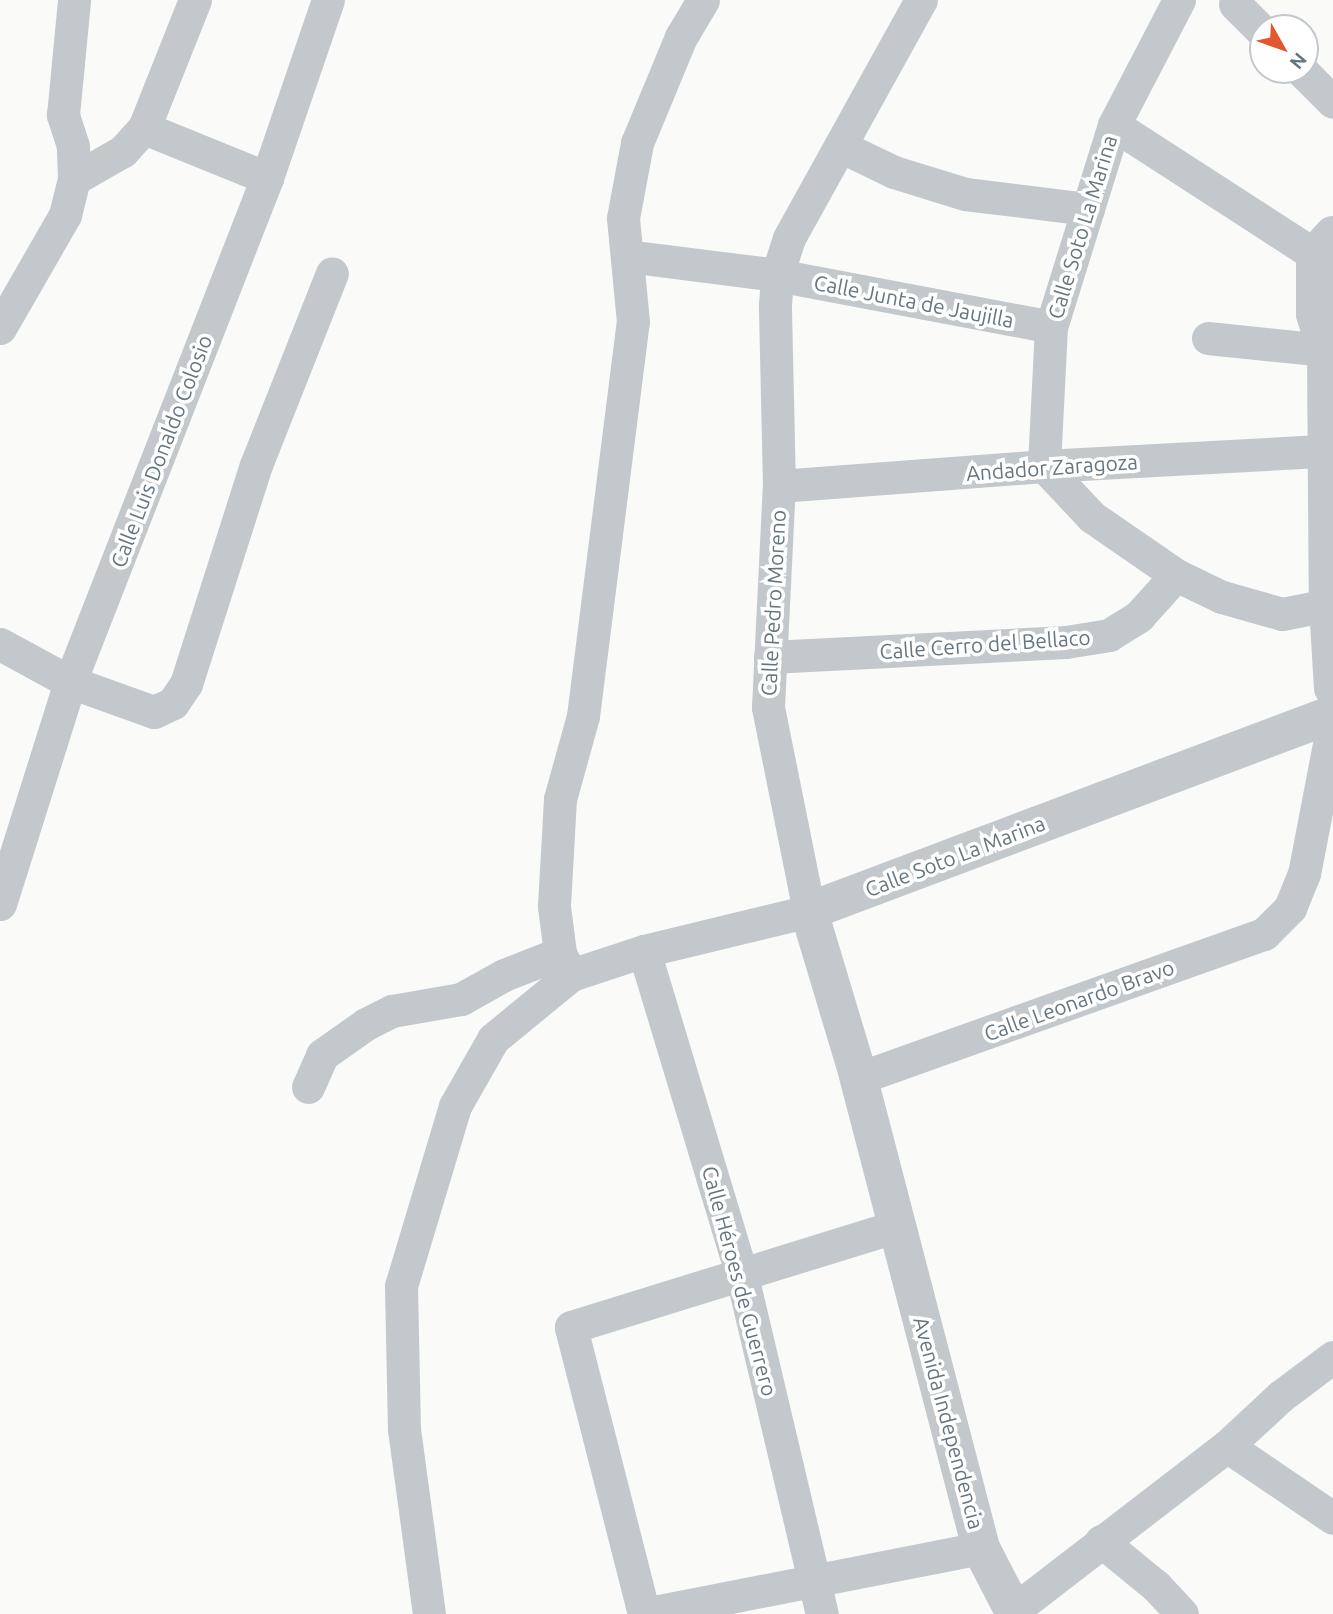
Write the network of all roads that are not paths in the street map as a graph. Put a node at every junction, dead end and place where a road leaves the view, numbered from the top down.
1 (74, 0) edge
2 (195, 0) edge
3 (328, 0) edge
4 (703, 0) edge
5 (921, 0) edge
6 (1179, 0) edge
7 (1235, 4) dead end
8 (1249, 18) edge
9 (1315, 84) edge
10 (1333, 102) edge
11 (1114, 125) junction
12 (144, 128) junction
13 (840, 146) junction
14 (267, 178) junction
15 (74, 179) junction
16 (1088, 209) junction
17 (1324, 245) edge
18 (627, 256) junction
19 (332, 273) dead end
20 (778, 275) junction
21 (1051, 327) junction
22 (0, 328) edge
23 (1209, 338) dead end
24 (1329, 350) edge
25 (1325, 451) junction
26 (1044, 466) junction
27 (779, 486) junction
28 (1176, 575) junction
29 (1328, 605) junction
30 (0, 643) edge
31 (770, 657) junction
32 (70, 682) junction
33 (1333, 688) edge
34 (1333, 714) edge
35 (1333, 723) edge
36 (0, 904) edge
37 (809, 911) junction
38 (644, 951) junction
39 (565, 964) junction
40 (859, 1078) junction
41 (308, 1087) dead end
42 (898, 1226) junction
43 (741, 1272) junction
44 (1333, 1357) edge
45 (1227, 1446) junction
46 (1333, 1518) edge
47 (1101, 1541) junction
48 (981, 1548) junction
49 (814, 1580) junction
50 (1014, 1612) edge
51 (429, 1614) edge
52 (644, 1614) edge
53 (822, 1614) edge
54 (1182, 1614) edge

1 - 15 street
2 - 12 street
3 - 14 street, Calle Luis Donaldo Colosio
4 - 18 street
5 - 13 street, Calle Pedro Moreno
6 - 11 street, Calle Soto La Marina
7 - 8 street
9 - 10 street
11 - 16 street, Calle Soto La Marina
11 - 17 street
12 - 14 street
12 - 15 street
13 - 16 street
13 - 20 street, Calle Pedro Moreno
14 - 32 street, Calle Luis Donaldo Colosio
15 - 22 street
16 - 21 street, Calle Soto La Marina
17 - 24 street
18 - 20 street, Calle Junta de Jaujilla
18 - 39 street
19 - 32 street
20 - 21 street, Calle Junta de Jaujilla
20 - 27 street, Calle Pedro Moreno
21 - 26 street, Calle Soto La Marina
23 - 24 street
24 - 25 street
25 - 26 street, Andador Zaragoza
25 - 29 street
26 - 27 street, Andador Zaragoza
26 - 28 street
27 - 31 street, Calle Pedro Moreno
28 - 29 street
28 - 31 street, Calle Cerro del Bellaco
29 - 33 street
30 - 32 street
31 - 37 street, Calle Pedro Moreno
32 - 36 street, Calle Luis Donaldo Colosio
34 - 37 street, Calle Soto La Marina
35 - 40 street, Calle Leonardo Bravo
37 - 38 street, Calle Soto La Marina
37 - 40 street, Calle Pedro Moreno
38 - 39 street, Calle Soto La Marina
38 - 43 street, Calle Héroes de Guerrero
39 - 41 street, Calle Soto La Marina
39 - 51 street
40 - 42 street, Calle Pedro Moreno
42 - 43 street
42 - 48 street, Avenida Independencia
43 - 49 street, Calle Héroes de Guerrero
43 - 52 street
44 - 45 street
45 - 46 street
45 - 47 street
47 - 50 street
47 - 54 street
48 - 49 street
48 - 50 street, Avenida Independencia
49 - 52 street
49 - 53 street, Calle Héroes de Guerrero

